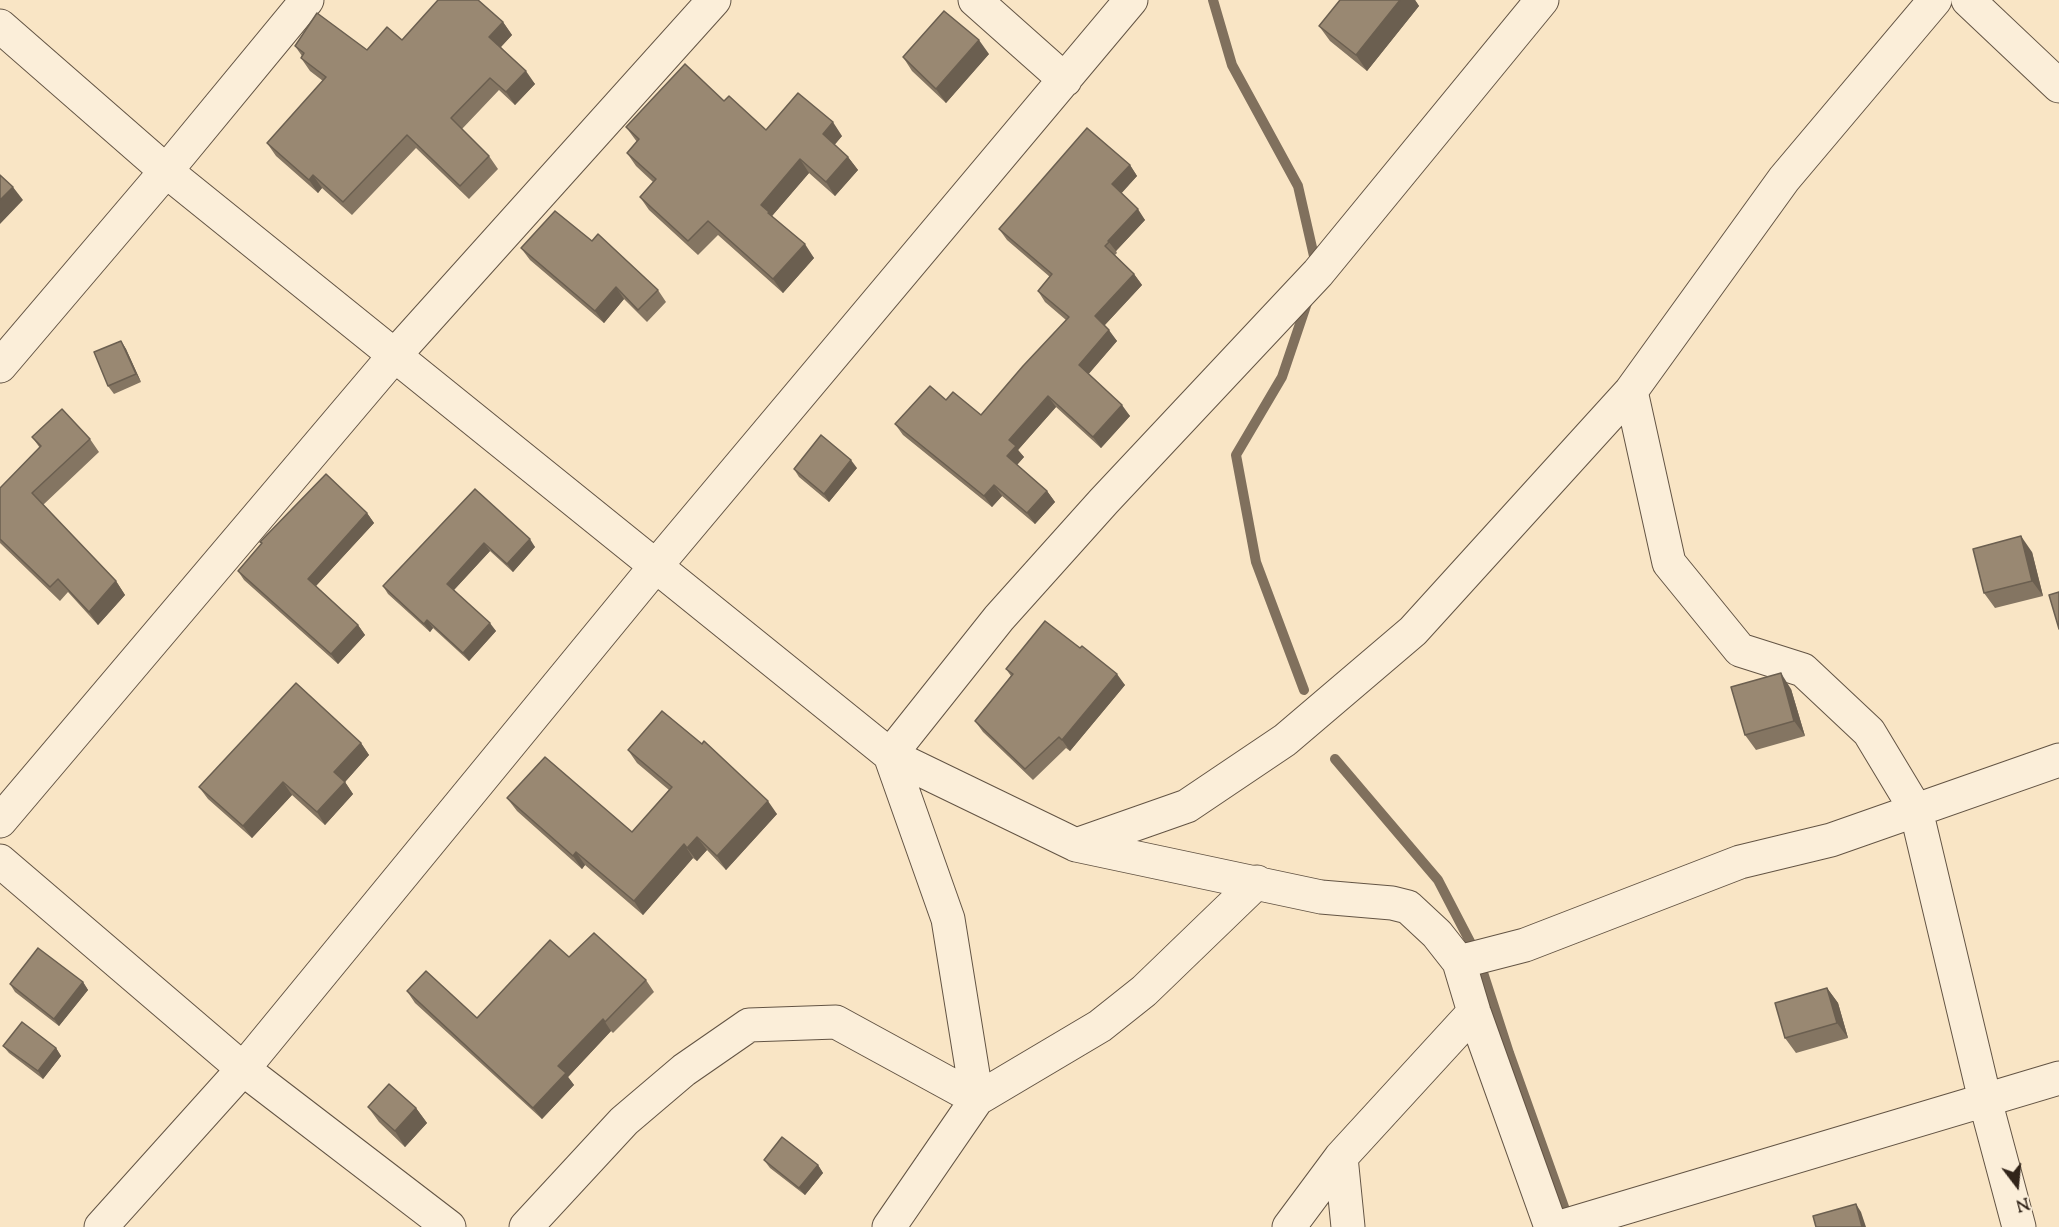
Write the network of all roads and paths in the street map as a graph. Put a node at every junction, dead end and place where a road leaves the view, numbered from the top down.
1 (307, 0) edge
2 (714, 0) edge
3 (975, 0) edge
4 (1131, 0) edge
5 (1542, 0) edge
6 (1935, 0) edge
7 (1968, 0) edge
8 (0, 26) edge
9 (1065, 80) junction
10 (2059, 86) edge
11 (166, 171) junction
12 (394, 356) junction
13 (0, 366) edge
14 (1631, 392) junction
15 (655, 567) junction
16 (891, 755) junction
17 (2059, 760) edge
18 (1916, 810) junction
19 (0, 821) edge
20 (1076, 845) junction
21 (0, 861) edge
22 (1257, 882) junction
23 (1459, 962) junction
24 (1474, 1012) junction
25 (243, 1069) junction
26 (2059, 1077) edge
27 (977, 1099) junction
28 (1985, 1100) junction
29 (1341, 1158) junction
30 (101, 1227) edge
31 (449, 1227) edge
32 (526, 1227) edge
33 (889, 1227) edge
34 (1289, 1227) edge
35 (1348, 1227) edge
36 (1551, 1227) edge
37 (1560, 1227) edge
38 (2019, 1227) edge

1 - 11 street
2 - 12 street
3 - 9 street
4 - 9 street
5 - 16 street
6 - 14 street
7 - 10 street
8 - 11 street
9 - 15 street
11 - 12 street
11 - 13 street
12 - 15 street
12 - 19 street
14 - 18 street
14 - 20 street
15 - 16 street
15 - 25 street
16 - 20 street
16 - 27 street
17 - 18 street
18 - 23 street
18 - 28 street
20 - 22 street
21 - 25 street
22 - 23 street
22 - 27 street
23 - 24 street
24 - 29 street
24 - 36 street
25 - 30 street
25 - 31 street
26 - 28 street
27 - 32 street
27 - 33 street
28 - 37 street
28 - 38 street
29 - 34 street
29 - 35 street

